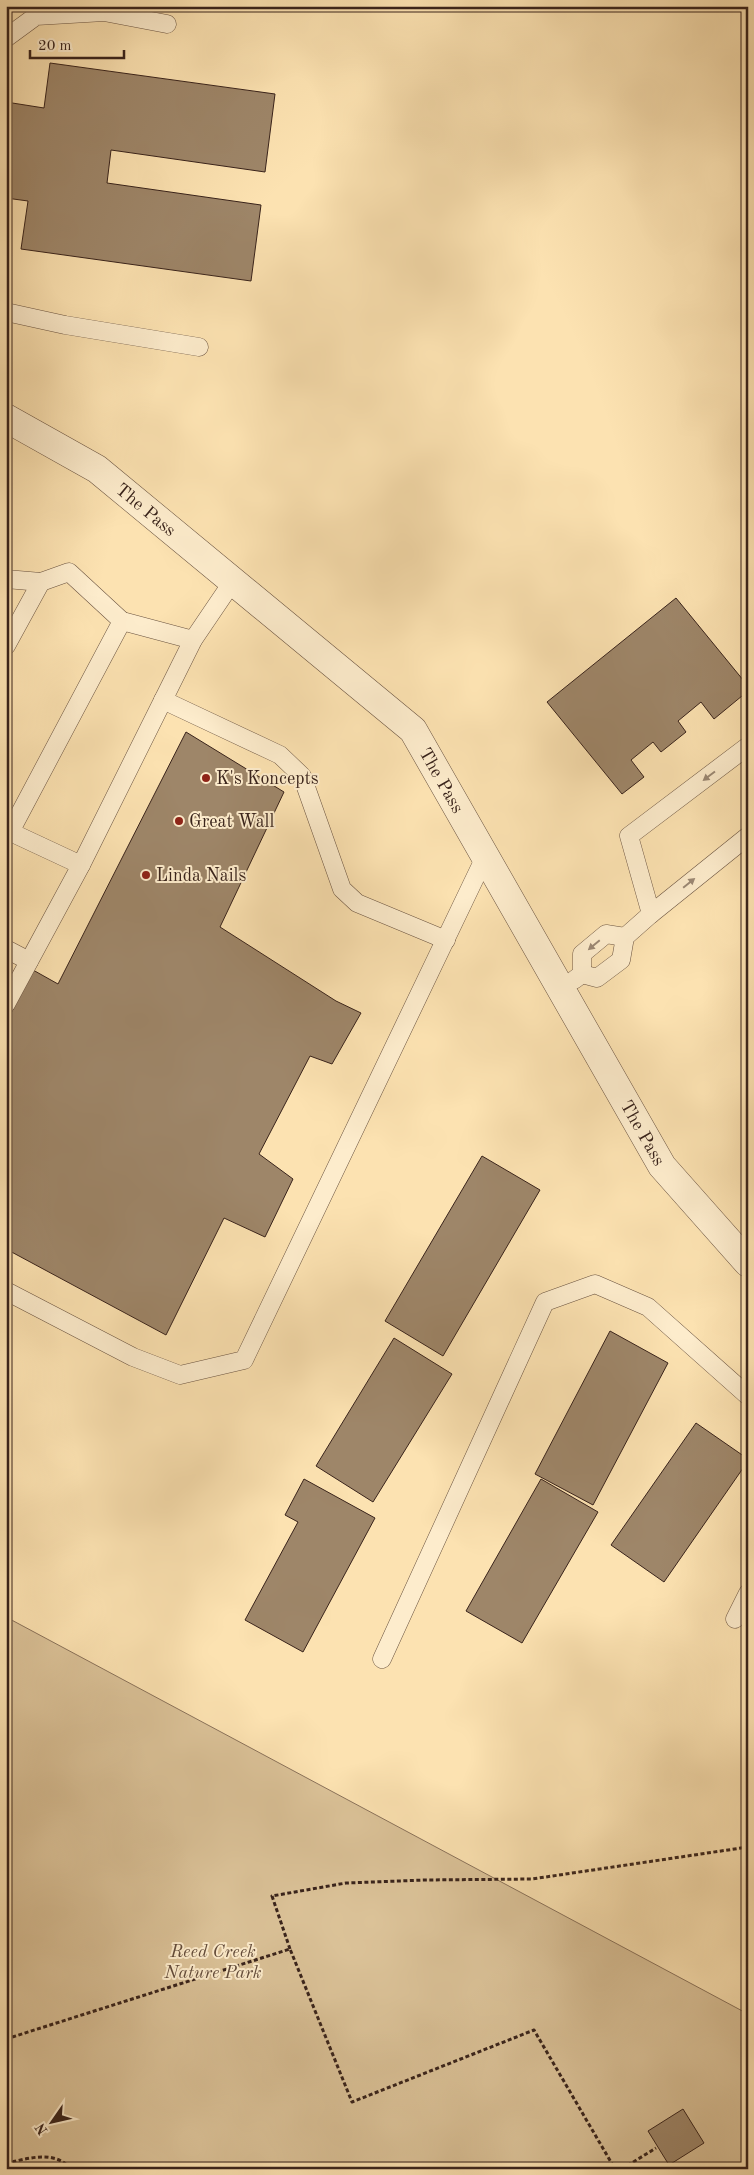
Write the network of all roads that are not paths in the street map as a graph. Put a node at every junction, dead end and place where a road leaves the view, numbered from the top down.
1 (168, 24) dead end
2 (6, 38) edge
3 (6, 312) edge
4 (199, 347) dead end
5 (6, 418) edge
6 (6, 579) edge
7 (41, 582) junction
8 (233, 582) junction
9 (122, 621) junction
10 (193, 640) junction
11 (6, 646) edge
12 (163, 700) junction
13 (748, 746) edge
14 (8, 831) edge
15 (748, 836) edge
16 (485, 857) junction
17 (81, 865) junction
18 (650, 914) junction
19 (624, 937) junction
20 (446, 940) junction
21 (6, 949) edge
22 (30, 961) junction
23 (572, 982) junction
24 (6, 1004) edge
25 (748, 1263) edge
26 (6, 1291) edge
27 (748, 1396) edge
28 (748, 1593) edge
29 (735, 1619) dead end
30 (382, 1660) dead end

1 - 2 lane
3 - 4 lane
5 - 8 street, The Pass
6 - 7 lane
7 - 9 lane
7 - 11 lane
8 - 10 lane
8 - 16 street, The Pass
9 - 10 lane
9 - 14 lane
10 - 12 lane
12 - 17 lane
12 - 20 lane
13 -> 18 lane
14 - 17 lane
18 -> 15 lane
16 - 20 lane
16 - 23 street, The Pass
17 - 22 lane
18 - 19 lane
19 - 23 lane
19 -> 23 lane
20 - 26 lane
21 - 22 lane
22 - 24 lane
23 - 25 street, The Pass
27 - 30 lane
28 - 29 lane

